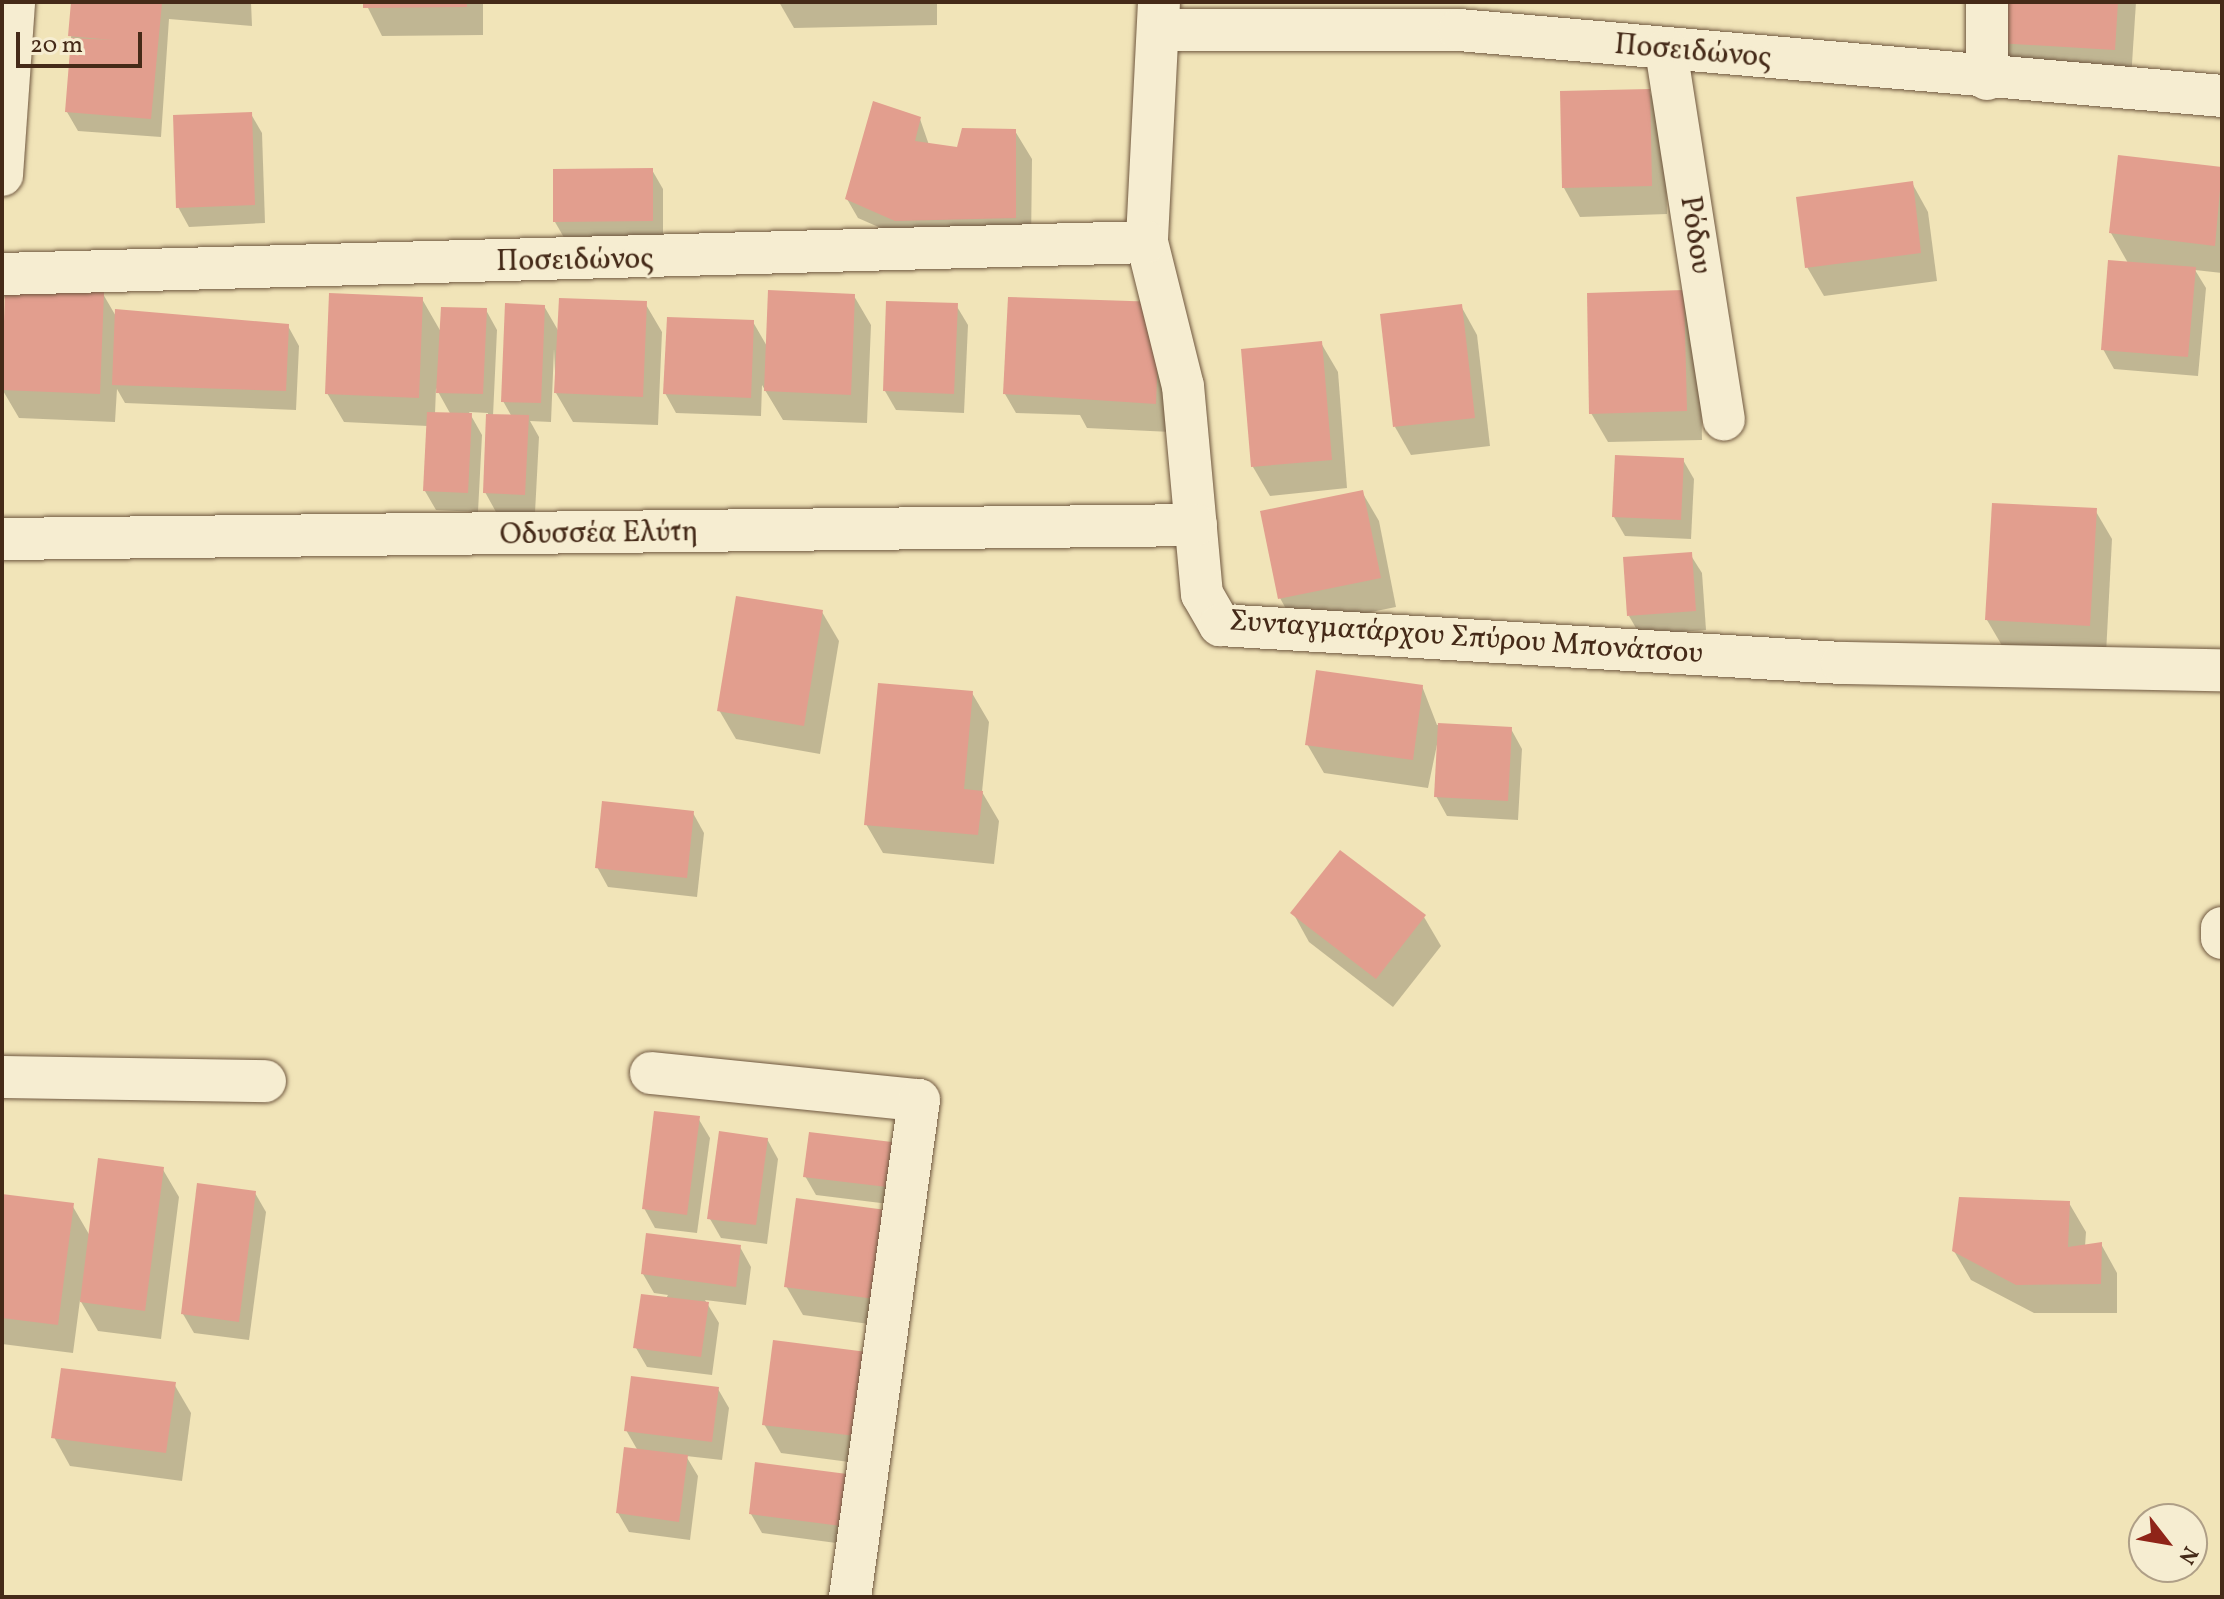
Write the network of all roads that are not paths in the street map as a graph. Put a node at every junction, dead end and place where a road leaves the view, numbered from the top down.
1 (14, 2) edge
2 (1987, 2) edge
3 (1161, 16) edge
4 (1666, 50) junction
5 (1987, 79) junction
6 (2222, 96) edge
7 (2, 175) edge
8 (1147, 242) junction
9 (2, 274) edge
10 (1724, 419) dead end
11 (1196, 525) junction
12 (2, 539) edge
13 (2222, 670) edge
14 (2222, 928) edge
15 (2222, 938) edge
16 (651, 1073) dead end
17 (2, 1077) edge
18 (265, 1081) dead end
19 (850, 1597) edge

1 - 7 street
2 - 5 street
3 - 4 street, Ποσειδώνος
3 - 8 street, Συνταγματάρχου Σπύρου Μπονάτσου
4 - 5 street, Ποσειδώνος
4 - 10 street, Ρόδου
5 - 6 street, Ποσειδώνος
8 - 9 street, Ποσειδώνος
8 - 11 street, Συνταγματάρχου Σπύρου Μπονάτσου
11 - 12 street, Οδυσσέα Ελύτη
11 - 13 street, Συνταγματάρχου Σπύρου Μπονάτσου
14 - 15 street
16 - 19 street
17 - 18 street

